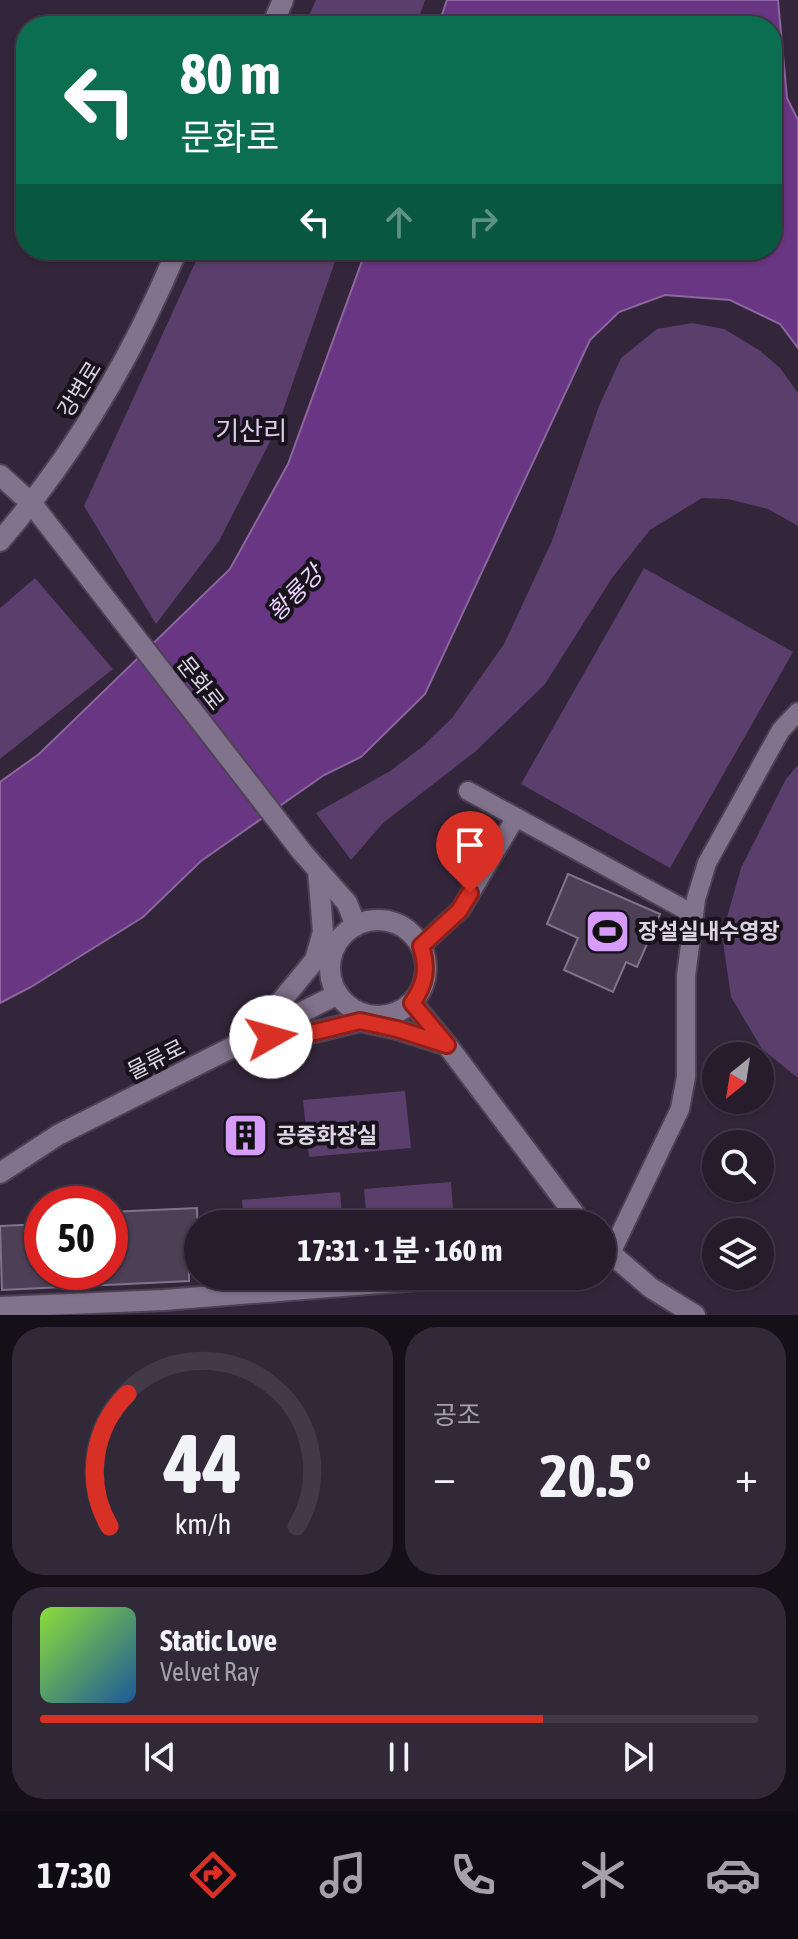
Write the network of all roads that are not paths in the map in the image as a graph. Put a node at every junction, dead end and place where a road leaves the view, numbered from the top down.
1 (172, 260) edge
2 (0, 475) edge
3 (32, 504) junction
4 (0, 541) edge
5 (798, 712) edge
6 (468, 791) dead end
7 (516, 817) junction
8 (318, 870) junction
9 (693, 914) junction
10 (356, 926) junction
11 (421, 946) junction
12 (338, 994) junction
13 (412, 1003) junction
14 (249, 1040) junction
15 (447, 1045) junction
16 (0, 1173) edge
17 (571, 1210) edge
18 (616, 1232) edge
19 (616, 1261) edge
20 (292, 1290) edge
21 (0, 1307) edge
22 (695, 1315) edge

1 - 3 street, 강변로
2 - 3 street, 문화로
3 - 4 street, 강변로
3 - 8 street, 문화로
5 - 9 street
6 - 7 street
7 - 9 street
7 - 11 street
8 - 10 street, 문화로
8 - 14 street
9 - 18 street
10 - 11 street
10 - 12 street
11 - 13 street
12 - 13 street
12 - 14 street, 물류로
13 - 15 street
14 - 15 street
14 - 16 street, 물류로
15 - 17 street
19 - 22 street
20 - 21 street

